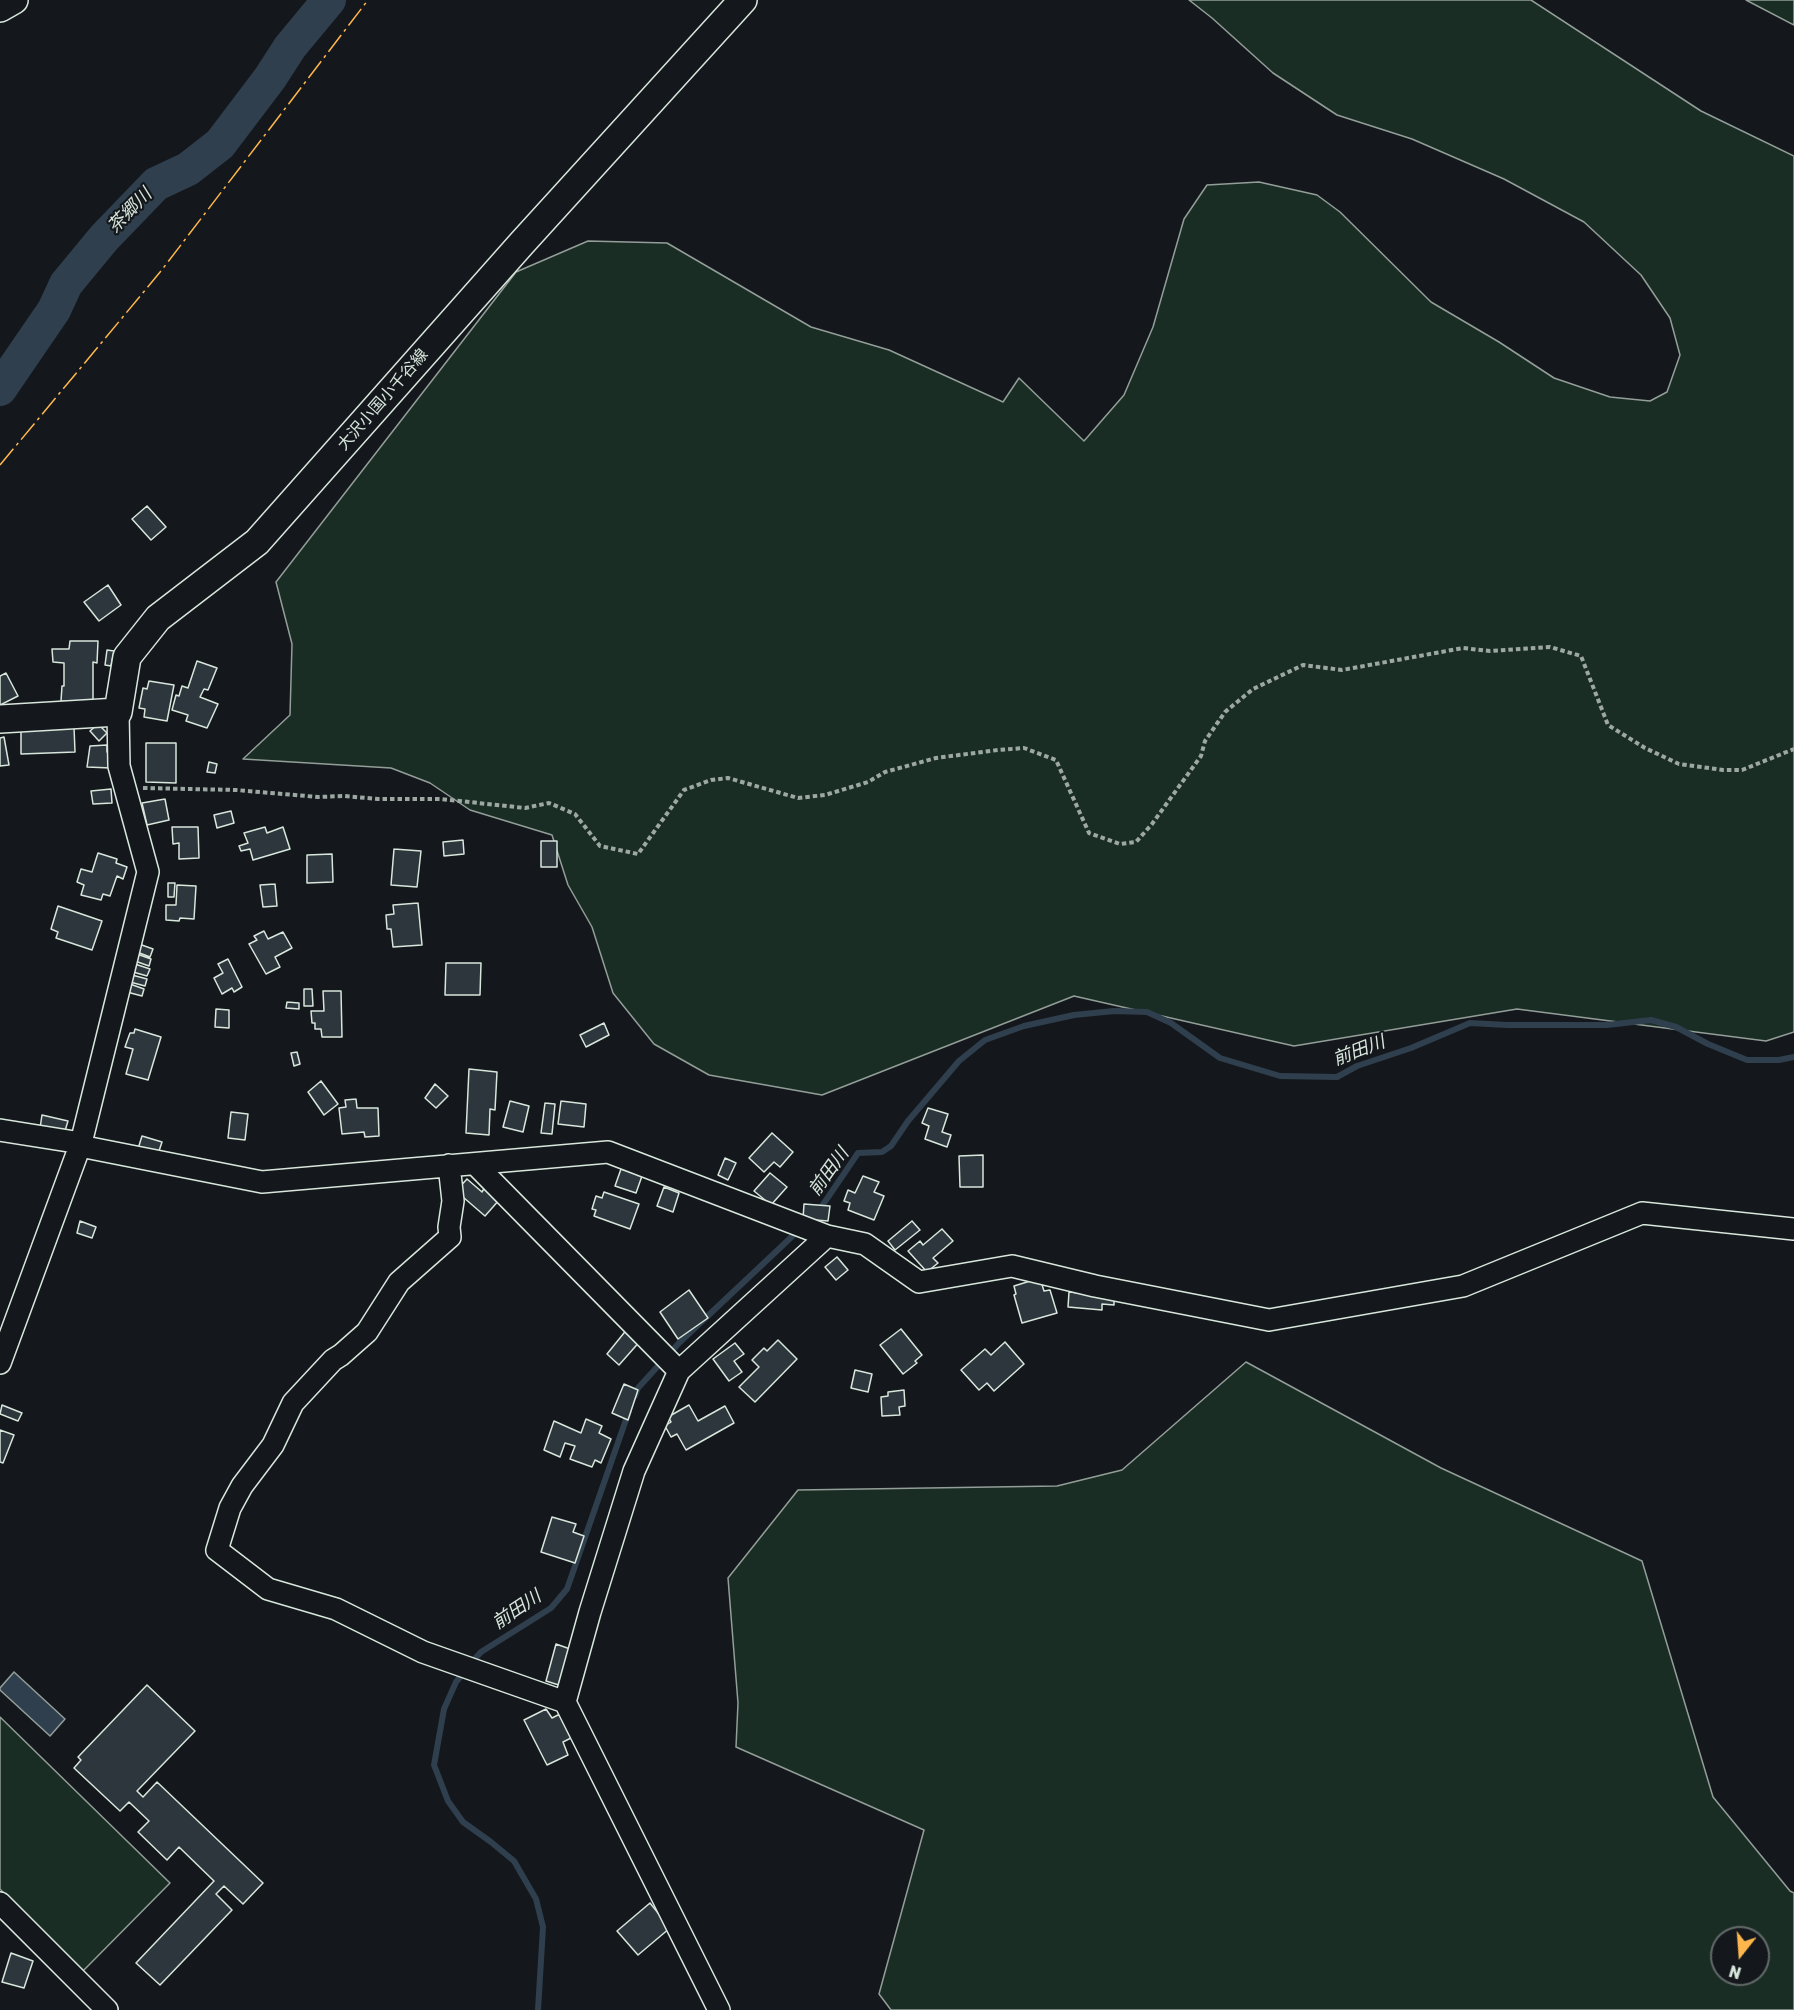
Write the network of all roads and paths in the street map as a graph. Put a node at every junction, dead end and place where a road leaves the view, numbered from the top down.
1 (14, 0) edge
2 (743, 0) edge
3 (0, 8) edge
4 (118, 712) junction
5 (0, 718) edge
6 (1794, 749) edge
7 (124, 787) junction
8 (0, 1130) edge
9 (80, 1144) junction
10 (475, 1164) junction
11 (449, 1165) junction
12 (1794, 1228) edge
13 (827, 1236) junction
14 (0, 1364) edge
15 (679, 1371) junction
16 (565, 1702) junction
17 (0, 1903) edge
18 (107, 2010) edge
19 (719, 2010) edge

1 - 3 main road
2 - 4 main road, 大沢小国小千谷線
4 - 5 main road
4 - 7 street
6 - 7 path
7 - 9 street
8 - 9 street
9 - 11 street
9 - 14 street
10 - 11 street
10 - 13 street
10 - 15 street
11 - 16 street
12 - 13 street
13 - 15 street
15 - 16 street
16 - 19 street
17 - 18 street

